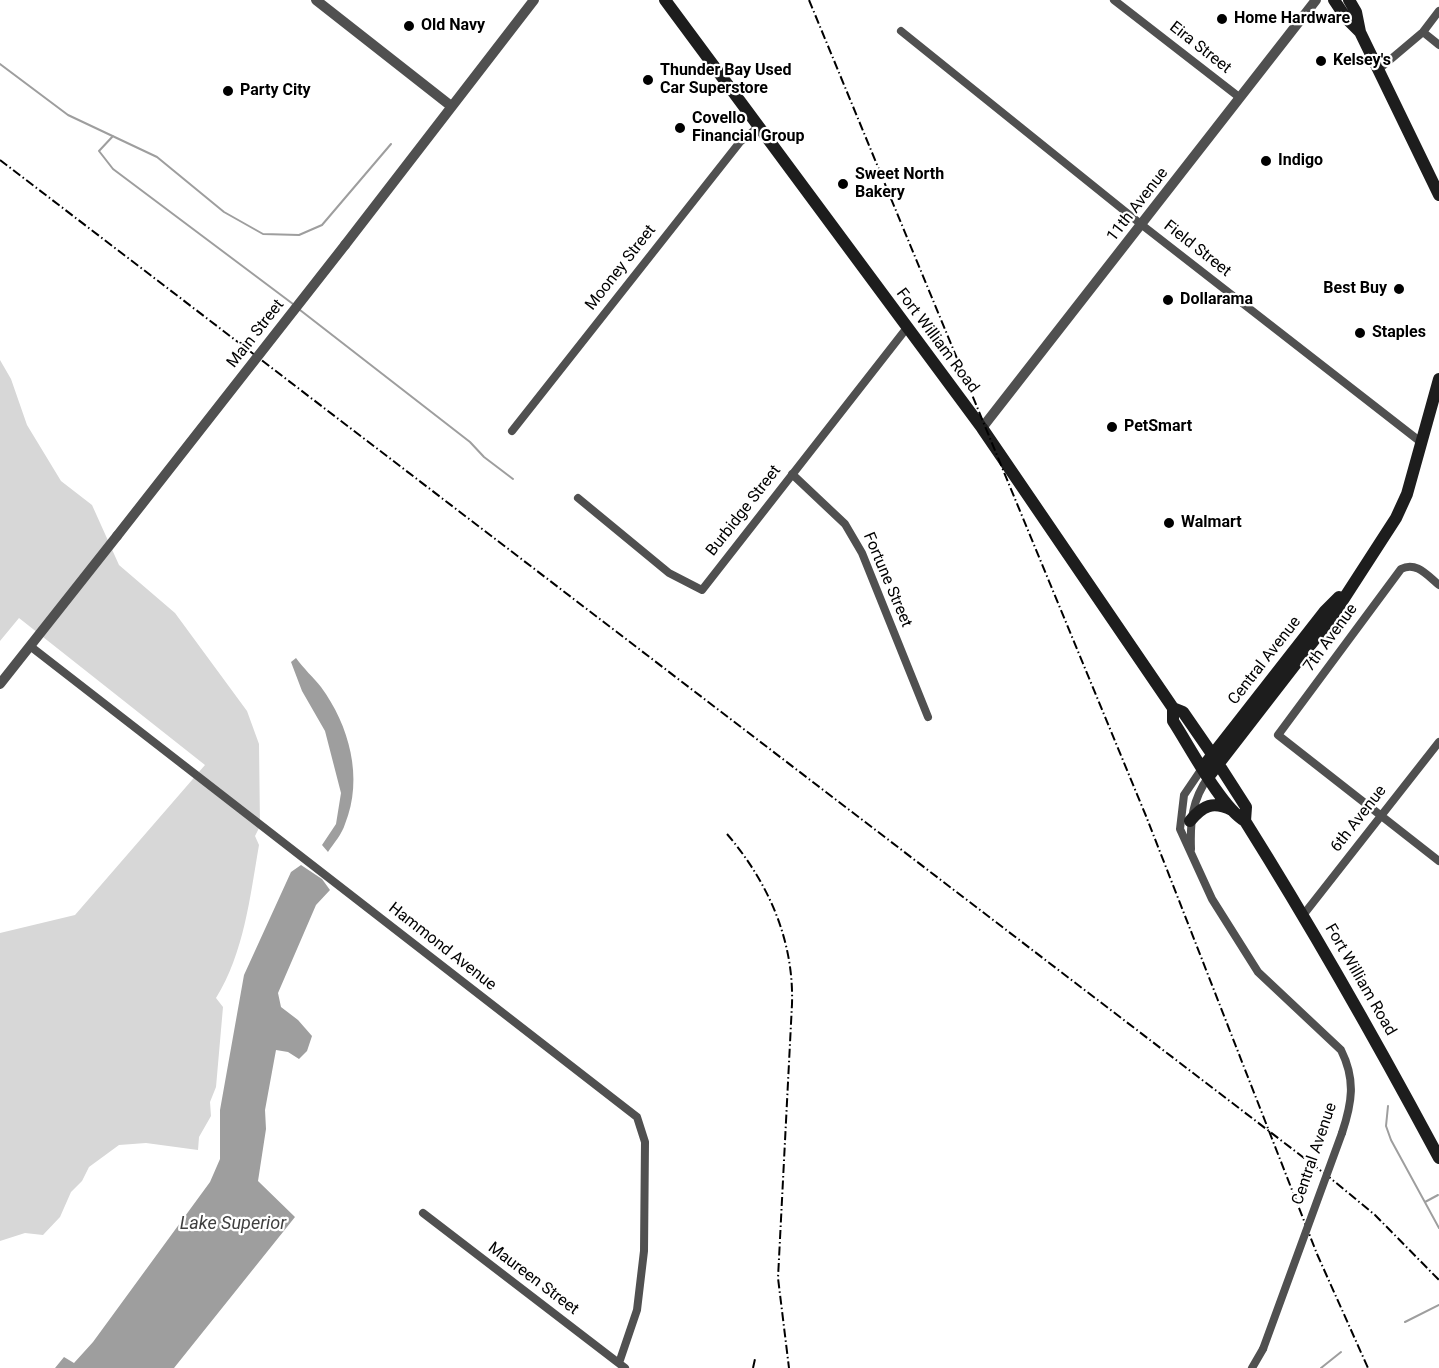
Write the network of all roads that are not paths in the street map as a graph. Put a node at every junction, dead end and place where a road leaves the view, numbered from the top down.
1 (316, 0) edge
2 (534, 0) edge
3 (664, 0) edge
4 (1114, 0) edge
5 (1316, 0) edge
6 (1334, 0) edge
7 (1349, 0) edge
8 (1439, 11) edge
9 (902, 31) dead end
10 (1360, 32) junction
11 (1423, 32) junction
12 (1439, 45) edge
13 (1378, 70) junction
14 (1239, 97) junction
15 (451, 106) junction
16 (757, 128) junction
17 (1439, 195) edge
18 (1142, 225) junction
19 (906, 329) junction
20 (1439, 379) edge
21 (982, 428) junction
22 (512, 431) dead end
23 (1422, 443) junction
24 (792, 474) junction
25 (578, 498) dead end
26 (1439, 585) edge
27 (30, 646) junction
28 (0, 684) edge
29 (1173, 708) junction
30 (928, 717) dead end
31 (1439, 742) edge
32 (1215, 759) junction
33 (1206, 772) junction
34 (1232, 810) junction
35 (1382, 815) junction
36 (1190, 821) junction
37 (1245, 821) junction
38 (1191, 852) junction
39 (1439, 861) edge
40 (1304, 914) junction
41 (1439, 1158) edge
42 (423, 1213) dead end
43 (622, 1366) edge
44 (1252, 1368) edge

1 - 15 street
2 - 15 street, Main Street
3 - 16 main road, Fort William Road
4 - 14 street, Eira Street
5 - 14 street, 11th Avenue
6 - 10 main road
7 - 10 main road
8 - 11 street
9 - 18 street, Field Street
10 - 13 main road
11 - 12 street
11 - 13 street
13 - 17 main road
14 - 18 street, 11th Avenue
15 - 27 street, Main Street, bridge
16 - 19 main road, Fort William Road
16 - 22 street, Mooney Street
18 - 21 street, 11th Avenue
18 - 23 street, Field Street
19 - 21 main road, Fort William Road
19 - 24 street, Burbidge Street
20 - 23 main road, Central Avenue
21 - 29 main road, Fort William Road
23 - 32 main road, Central Avenue
24 - 25 street, Burbidge Street
24 - 30 street, Fortune Street
26 - 35 street, 7th Avenue
27 - 28 street, Main Street
27 - 43 street, Hammond Avenue
29 - 32 main road, Fort William Road
29 - 33 main road, Fort William Road
31 - 35 street, 6th Avenue
32 - 33 main road, Central Avenue
32 - 37 main road, Fort William Road
33 - 34 main road, Fort William Road
33 - 36 street, Central Avenue
33 - 38 street, Central Avenue
34 - 36 main road
34 - 37 main road, Fort William Road
35 - 39 street
35 - 40 street, 6th Avenue
36 - 38 street, Central Avenue
37 - 40 main road, Fort William Road
38 - 44 street, Central Avenue, bridge
40 - 41 main road, Fort William Road
42 - 43 street, Maureen Street

